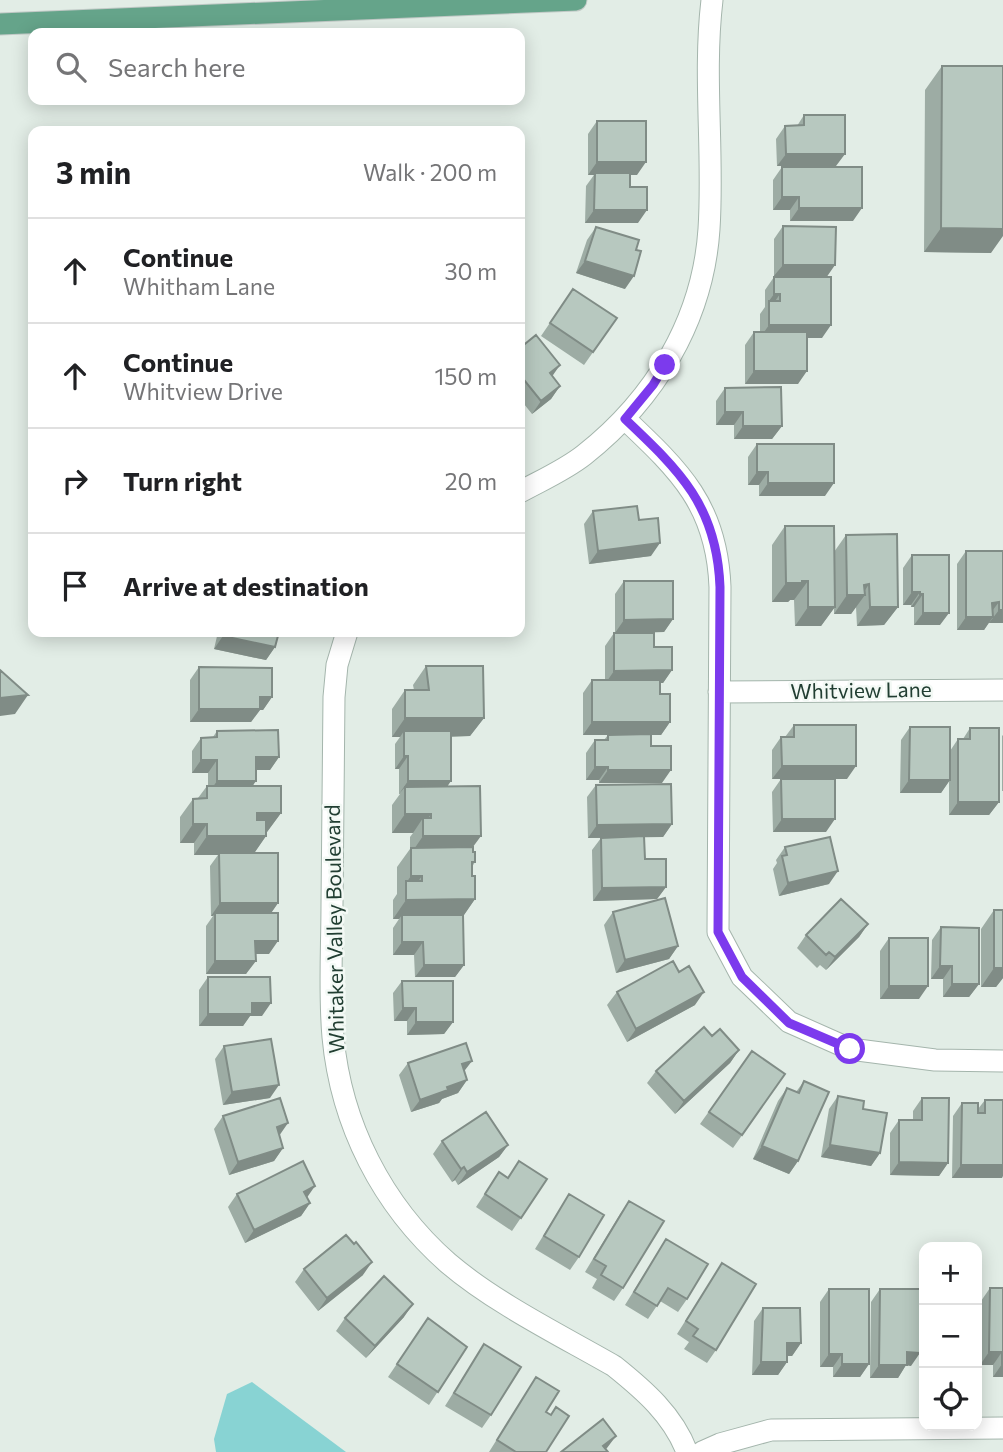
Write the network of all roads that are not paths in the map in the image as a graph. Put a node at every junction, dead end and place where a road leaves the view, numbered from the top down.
1 (576, 0) edge
2 (712, 0) edge
3 (0, 24) edge
4 (625, 419) junction
5 (525, 489) edge
6 (345, 637) edge
7 (1003, 690) edge
8 (719, 692) junction
9 (1003, 1061) edge
10 (1003, 1428) edge
11 (687, 1452) edge
12 (702, 1452) edge

1 - 3 main road
2 - 4 street
4 - 5 street
4 - 8 street
6 - 11 street, Whitaker Valley Boulevard
7 - 8 street, Whitview Lane
8 - 9 street
10 - 12 street

